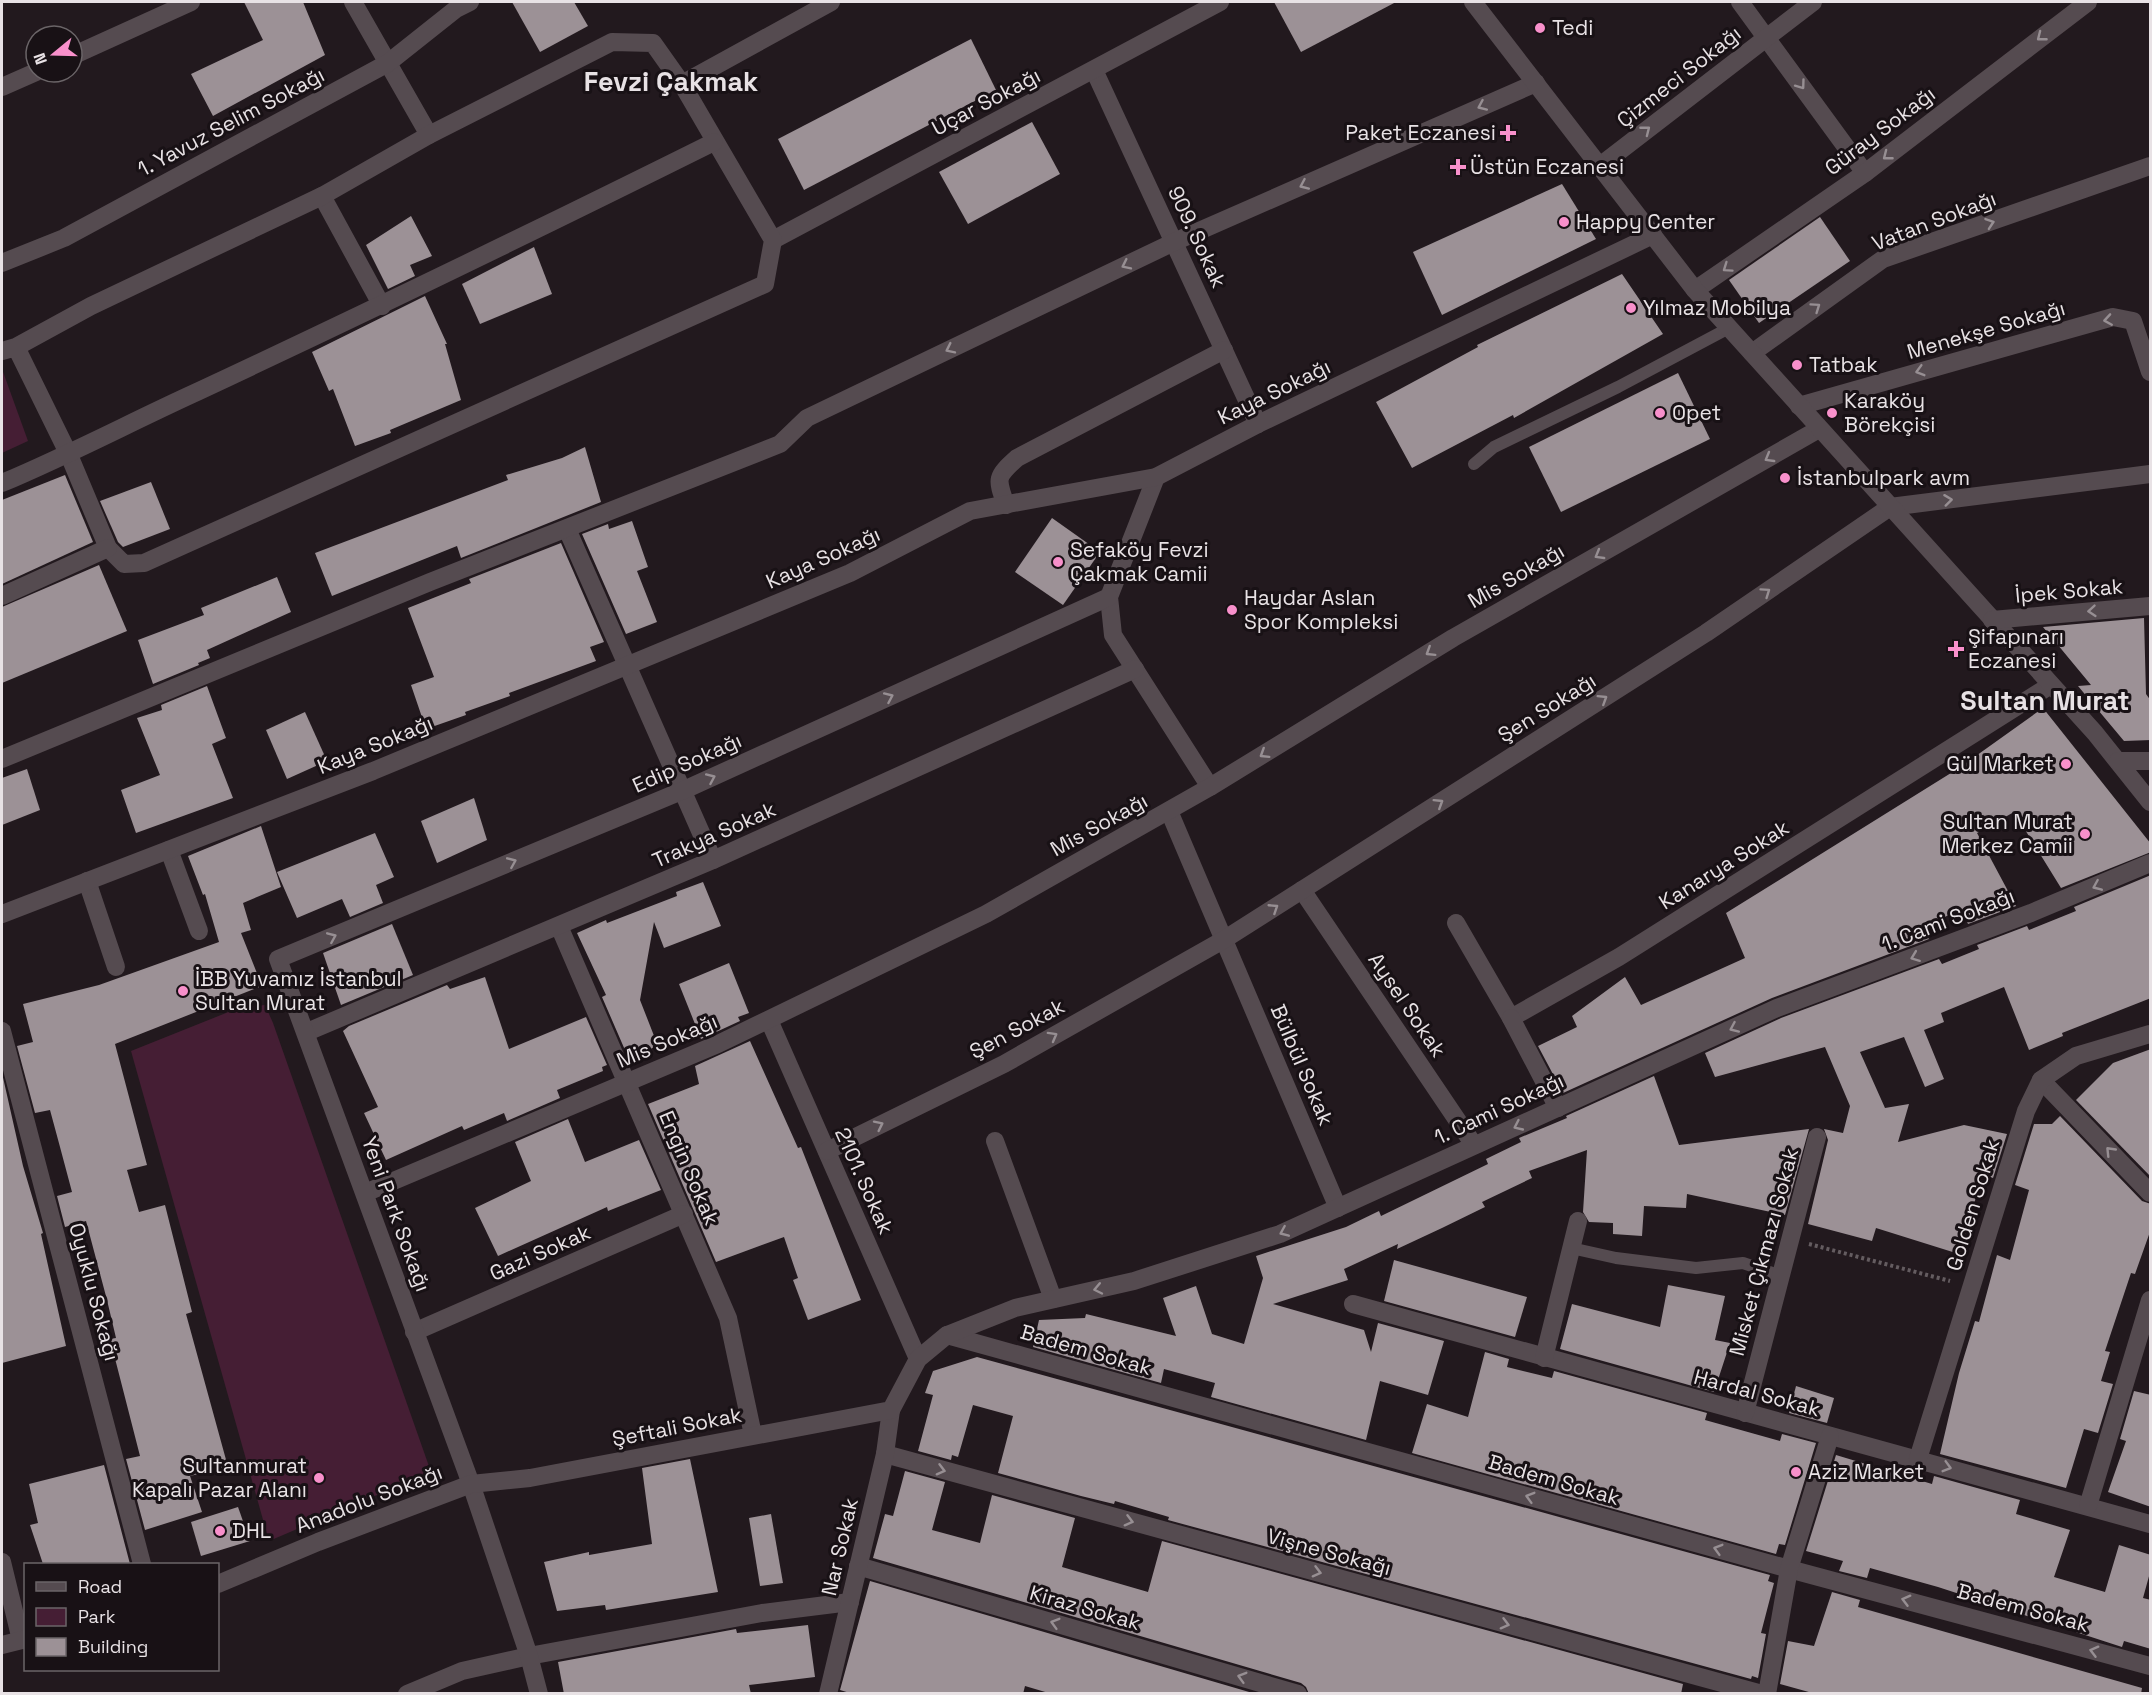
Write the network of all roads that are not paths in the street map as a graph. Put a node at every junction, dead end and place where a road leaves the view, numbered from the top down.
1 (190, 2) edge
2 (353, 2) edge
3 (470, 2) edge
4 (831, 2) edge
5 (1220, 2) edge
6 (1473, 2) edge
7 (1740, 2) edge
8 (1814, 2) edge
9 (2088, 2) edge
10 (1767, 38) junction
11 (84, 51) edge
12 (388, 63) junction
13 (1094, 70) junction
14 (24, 77) edge
15 (1536, 83) junction
16 (682, 84) junction
17 (2, 87) edge
18 (429, 135) junction
19 (714, 142) junction
20 (1600, 166) junction
21 (2151, 166) edge
22 (1864, 173) junction
23 (322, 196) junction
24 (1653, 235) junction
25 (773, 240) junction
26 (1174, 242) junction
27 (2, 263) edge
28 (1695, 290) junction
29 (382, 306) junction
30 (1729, 328) junction
31 (9, 349) edge
32 (1224, 350) junction
33 (1752, 353) junction
34 (2151, 372) edge
35 (1799, 406) junction
36 (1258, 424) junction
37 (1820, 429) junction
38 (69, 455) junction
39 (1474, 464) dead end
40 (2151, 474) edge
41 (1156, 477) junction
42 (2, 483) edge
43 (1006, 505) junction
44 (1890, 507) junction
45 (567, 529) junction
46 (108, 548) junction
47 (2, 596) edge
48 (1109, 597) junction
49 (2151, 606) edge
50 (1992, 620) junction
51 (629, 665) junction
52 (1135, 669) junction
53 (2052, 685) junction
54 (2, 759) edge
55 (2118, 761) junction
56 (2151, 761) edge
57 (1210, 787) junction
58 (684, 790) junction
59 (2151, 802) edge
60 (1169, 811) junction
61 (169, 850) junction
62 (713, 860) junction
63 (2151, 863) edge
64 (87, 881) junction
65 (1302, 890) junction
66 (2, 914) edge
67 (1456, 923) dead end
68 (559, 926) junction
69 (199, 931) dead end
70 (1225, 939) junction
71 (278, 959) joint
72 (116, 967) dead end
73 (1512, 1018) junction
74 (769, 1020) junction
75 (2, 1031) edge
76 (307, 1032) junction
77 (2151, 1034) edge
78 (2041, 1080) junction
79 (628, 1083) junction
80 (1558, 1107) junction
81 (1817, 1137) dead end
82 (995, 1141) dead end
83 (1474, 1146) junction
84 (826, 1151) junction
85 (365, 1193) junction
86 (2151, 1193) edge
87 (1338, 1208) junction
88 (684, 1214) junction
89 (1578, 1221) dead end
90 (1570, 1248) junction
91 (1781, 1276) junction
92 (1053, 1299) junction
93 (2151, 1300) edge
94 (1353, 1305) dead end
95 (414, 1332) junction
96 (947, 1335) junction
97 (1544, 1358) junction
98 (918, 1359) junction
99 (891, 1410) junction
100 (1745, 1413) junction
101 (753, 1435) junction
102 (1830, 1436) junction
103 (885, 1454) junction
104 (1918, 1459) junction
105 (471, 1484) junction
106 (2088, 1506) junction
107 (2151, 1524) edge
108 (2, 1562) edge
109 (142, 1563) edge
110 (858, 1566) junction
111 (1789, 1569) junction
112 (219, 1584) edge
113 (850, 1602) junction
114 (23, 1640) edge
115 (2, 1644) edge
116 (529, 1656) junction
117 (2151, 1666) edge
118 (407, 1694) edge
119 (539, 1694) edge
120 (828, 1694) edge
121 (1298, 1694) edge
122 (1762, 1694) edge
123 (1767, 1694) edge

1 - 11 street
2 - 12 street
3 - 12 street, 1. Yavuz Selim Sokağı
4 - 16 street
5 - 13 street, Uçar Sokağı
6 - 15 street
7 - 10 street
8 - 10 street, Çizmeci Sokağı
9 -> 22 street, Güray Sokağı
20 -> 10 street, Çizmeci Sokağı
10 -> 22 street
12 - 18 street
12 - 27 street, 1. Yavuz Selim Sokağı
13 - 25 street, Uçar Sokağı
13 - 26 street, 909. Sokak
14 - 17 street
15 - 20 street
15 -> 26 street
16 - 18 street
16 - 19 street
18 - 23 street
19 - 25 street
19 - 29 street
20 - 24 street
33 -> 21 street, Vatan Sokağı
22 -> 28 street, Güray Sokağı
23 - 29 street
23 - 31 street
24 - 28 street
24 - 36 street, Kaya Sokağı
25 - 46 street
26 - 32 street, 909. Sokak
26 -> 45 street
28 - 30 street
29 - 38 street
30 - 33 street
30 - 39 lane
31 - 38 street
32 - 36 street, 909. Sokak
32 - 43 street
33 - 35 street
34 -> 35 street, Menekşe Sokağı
35 - 37 street
36 - 41 street, Kaya Sokağı
37 - 44 street
37 -> 57 street, Mis Sokağı
38 - 42 street
38 - 46 street
44 -> 40 street
41 - 43 street, Kaya Sokağı
41 - 48 street
43 - 51 street, Kaya Sokağı
44 - 50 street
65 -> 44 street, Şen Sokağı
45 - 51 street
45 - 54 street
46 - 47 street
48 - 52 street
58 -> 48 street, Edip Sokağı
49 -> 50 street, İpek Sokak
50 - 53 street
51 - 58 street
51 - 61 street, Kaya Sokağı
52 - 57 street
52 - 62 street, Trakya Sokak
53 - 55 street
53 - 73 street, Kanarya Sokak
55 - 56 street
55 - 59 street
57 - 60 street, Mis Sokağı
58 - 62 street
71 -> 58 street, Edip Sokağı
60 - 70 street, Bülbül Sokak
60 - 74 street, Mis Sokağı
61 - 64 street, Kaya Sokağı
61 - 69 street
62 - 68 street, Trakya Sokak
63 -> 80 street, 1. Cami Sokağı
64 - 66 street, Kaya Sokağı
64 - 72 street
70 -> 65 street, Şen Sokağı
65 - 83 street, Aysel Sokak
67 - 73 street
68 - 76 street, Trakya Sokak
68 - 79 street, Engin Sokak
84 -> 70 street, Şen Sokak
70 - 87 street, Bülbül Sokak
71 - 76 street, Yeni Park Sokağı
73 - 80 street
74 - 79 street, Mis Sokağı
74 - 84 street, 2101. Sokak
75 - 109 street, Oyuklu Sokağı
76 - 85 street, Yeni Park Sokağı
77 - 78 street, Golden Sokak
86 -> 78 street
78 - 104 street, Golden Sokak
79 - 85 street, Mis Sokağı
79 - 88 street, Engin Sokak
80 -> 83 street, 1. Cami Sokağı
81 - 91 street, Misket Çıkmazı Sokak
82 - 92 street
83 - 87 street, 1. Cami Sokağı
84 - 98 street, 2101. Sokak
85 - 95 street, Yeni Park Sokağı
87 -> 92 street, 1. Cami Sokağı
88 - 95 street, Gazi Sokak
88 - 101 street, Engin Sokak
89 - 90 street
90 - 91 lane
90 - 97 street
91 - 100 street, Misket Çıkmazı Sokak
92 - 96 street, 1. Cami Sokağı
93 - 106 street
94 - 97 street, Hardal Sokak
95 - 105 street, Yeni Park Sokağı
96 - 98 street, 1. Cami Sokağı
111 -> 96 street, Badem Sokak
97 - 100 street, Hardal Sokak
98 - 99 street, 1. Cami Sokağı
99 - 101 street, Şeftali Sokak
99 - 103 street, Nar Sokak
100 - 102 street, Hardal Sokak
101 - 105 street, Şeftali Sokak
102 - 104 street, Hardal Sokak
102 - 111 street
103 - 110 street, Nar Sokak
103 -> 122 street, Vişne Sokağı
104 -> 106 street, Hardal Sokak
105 - 112 street, Anadolu Sokağı
105 - 116 street, Yeni Park Sokağı
106 - 107 street, Hardal Sokak
108 - 114 street
110 - 113 street, Nar Sokak
121 -> 110 street, Kiraz Sokak
117 -> 111 street, Badem Sokak
111 - 123 street
113 - 116 street
113 - 120 street, Nar Sokak
114 - 115 street
116 - 118 street
116 - 119 street, Yeni Park Sokağı

